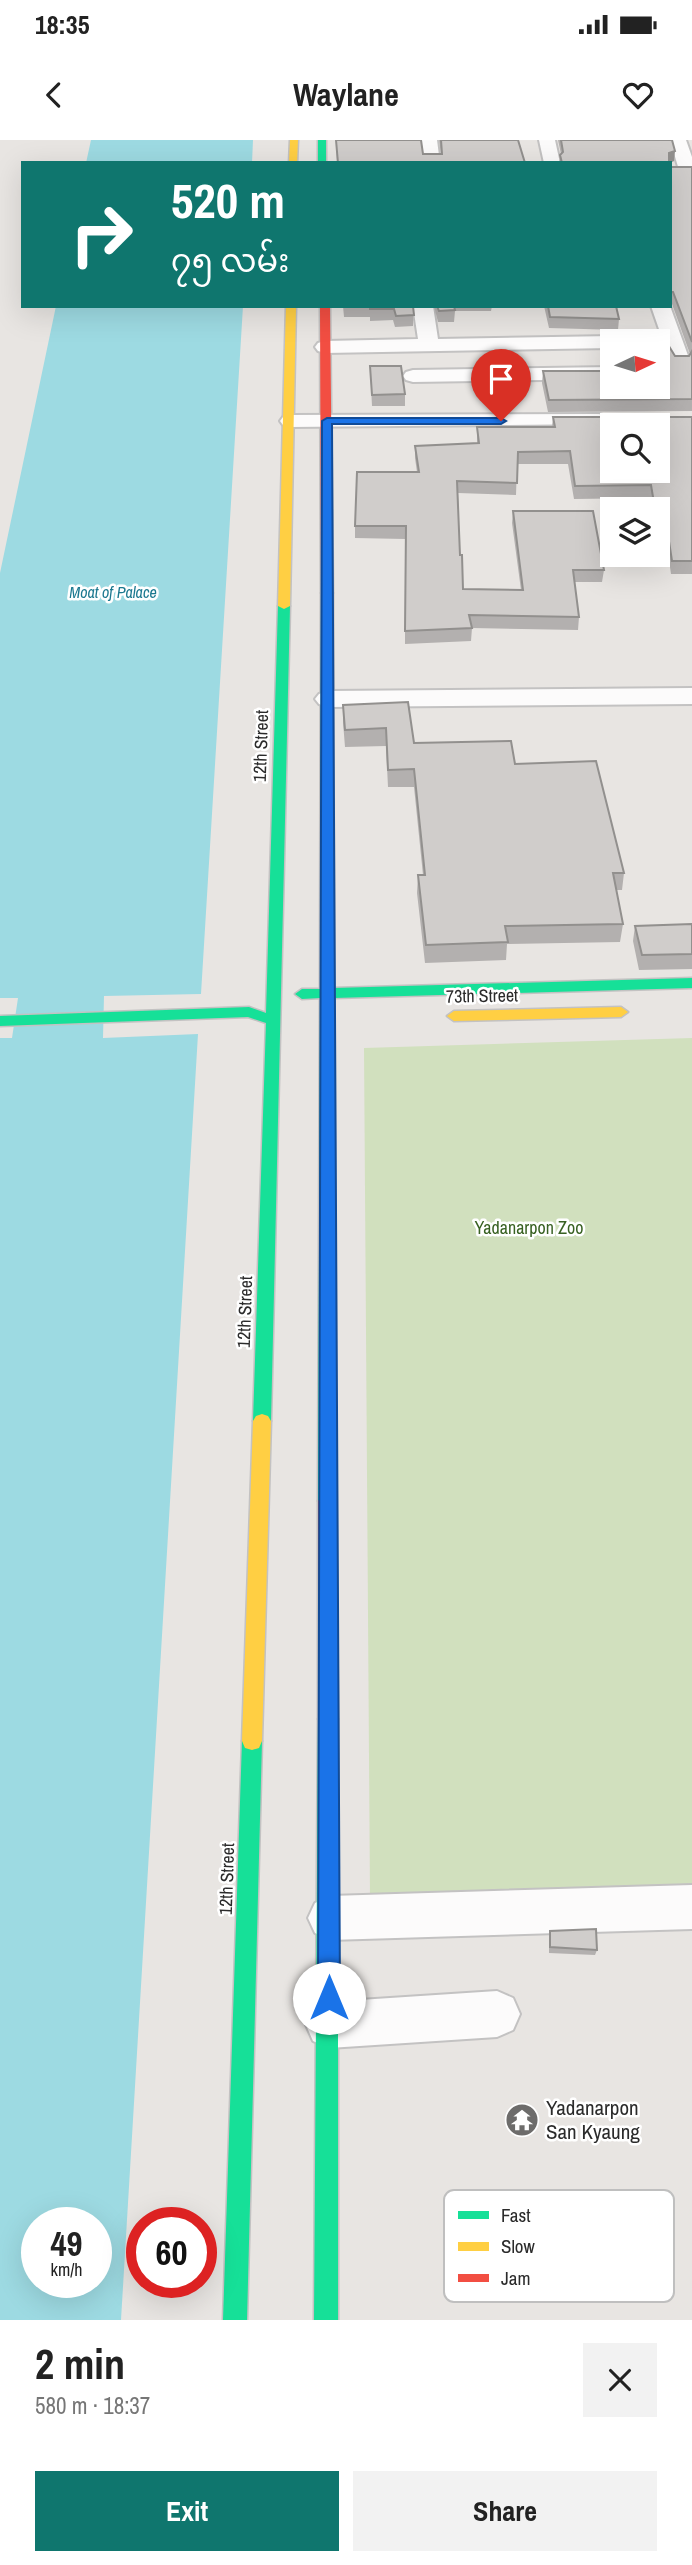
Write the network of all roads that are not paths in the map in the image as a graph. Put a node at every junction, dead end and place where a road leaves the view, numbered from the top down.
1 (294, 140) edge
2 (322, 140) edge
3 (429, 140) edge
4 (547, 140) edge
5 (678, 140) edge
6 (293, 161) edge
7 (322, 161) edge
8 (432, 161) edge
9 (552, 161) edge
10 (683, 170) edge
11 (291, 308) edge
12 (325, 308) edge
13 (423, 308) edge
14 (660, 308) edge
15 (662, 329) edge
16 (600, 342) edge
17 (500, 344) junction
18 (429, 345) junction
19 (326, 347) junction
20 (670, 349) edge
21 (680, 360) edge
22 (600, 373) edge
23 (508, 375) junction
24 (413, 376) dead end
25 (290, 421) junction
26 (327, 421) junction
27 (600, 421) edge
28 (692, 696) edge
29 (328, 699) junction
30 (692, 983) edge
31 (326, 992) junction
32 (272, 996) junction
33 (643, 1011) dead end
34 (249, 1012) junction
35 (438, 1016) dead end
36 (0, 1021) edge
37 (280, 1021) junction
38 (692, 1907) edge
39 (330, 1918) junction
40 (497, 2014) dead end
41 (329, 2025) junction
42 (235, 2320) edge
43 (326, 2320) edge

1 - 6 main road
2 - 7 main road
3 - 8 street
4 - 9 street
5 - 10 street
11 - 25 main road, 12th Street
12 - 19 main road
13 - 18 street
14 - 15 street
16 - 17 street
17 - 18 street
17 - 23 street
18 - 19 street
19 - 26 main road
20 - 21 street
22 - 23 street
23 - 24 street
25 - 26 street
25 - 32 main road, 12th Street
26 - 27 street
26 - 29 main road
28 - 29 street
29 - 31 main road
30 - 31 main road, 73th Street
31 - 32 main road, 73th Street
31 - 39 main road
32 - 34 main road
32 - 37 main road, 12th Street
33 - 35 main road, 73th Street
34 - 36 main road
34 - 37 main road
37 - 42 main road, 12th Street
38 - 39 street
39 - 41 main road
40 - 41 street
41 - 43 main road

